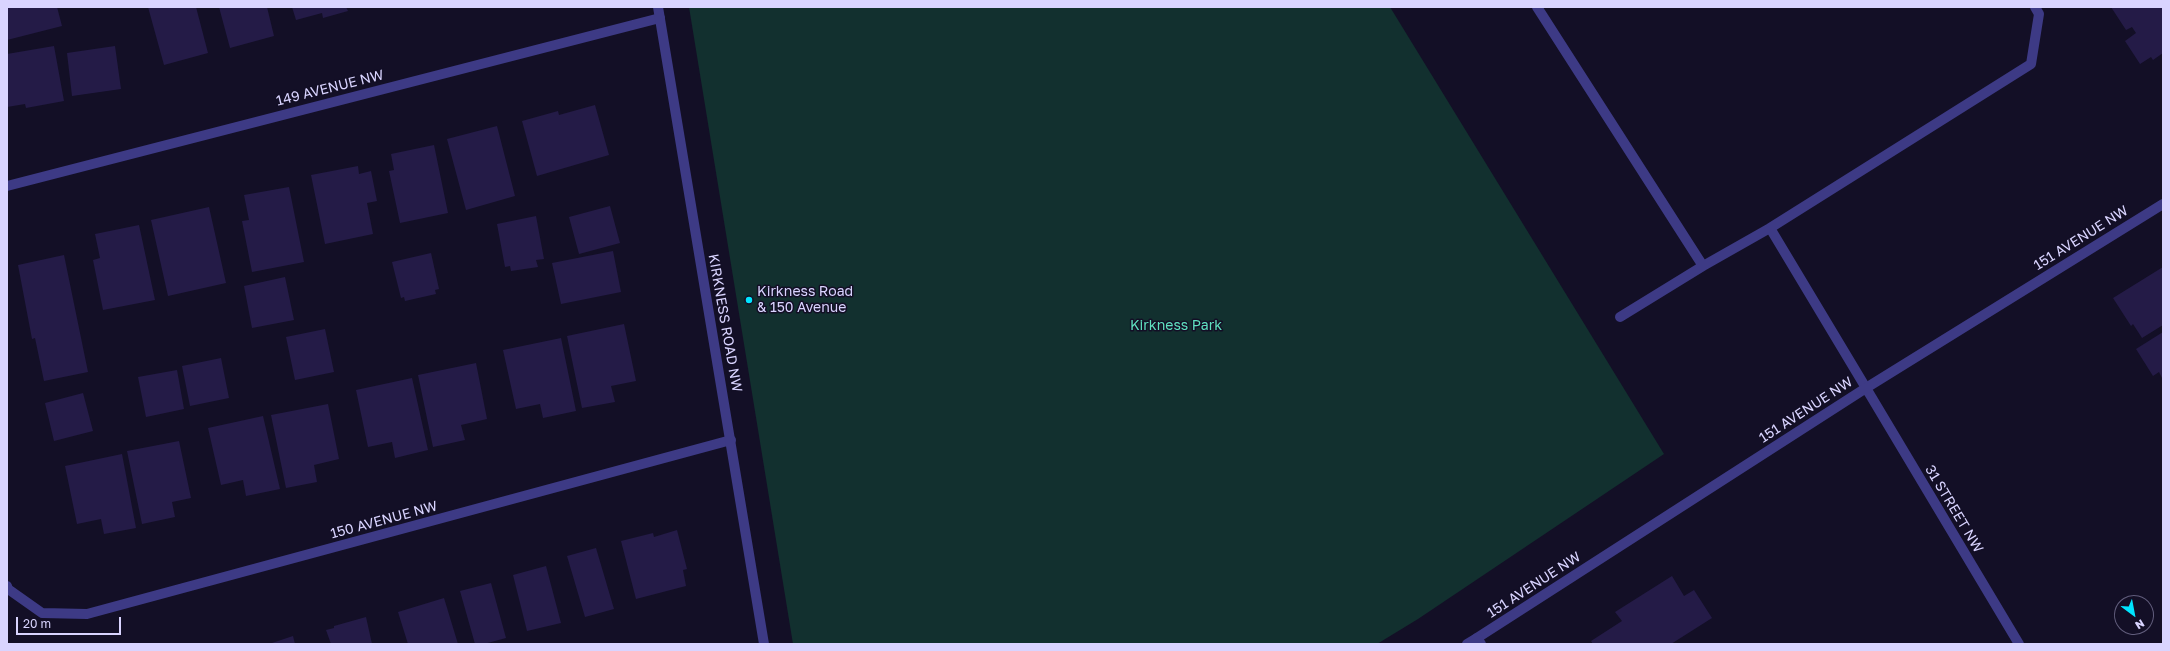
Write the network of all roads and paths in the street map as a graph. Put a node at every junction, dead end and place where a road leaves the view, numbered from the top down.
1 (658, 7) edge
2 (1537, 7) edge
3 (2035, 7) edge
4 (660, 18) junction
5 (7, 186) edge
6 (2163, 204) edge
7 (1770, 228) junction
8 (1703, 266) junction
9 (1620, 317) dead end
10 (1866, 388) junction
11 (731, 440) junction
12 (7, 586) edge
13 (1479, 641) edge
14 (764, 644) edge
15 (1467, 644) edge
16 (2019, 644) edge

1 - 4 street, KIRKNESS ROAD NW
2 - 8 street
3 - 7 street
4 - 5 street, 149 AVENUE NW
4 - 11 street, KIRKNESS ROAD NW
6 - 10 street, 151 AVENUE NW
7 - 8 street
7 - 10 street, 31 STREET NW
8 - 9 street
10 - 13 street, 151 AVENUE NW
10 - 16 street, 31 STREET NW
11 - 12 street, 150 AVENUE NW
11 - 14 street, KIRKNESS ROAD NW
13 - 15 street, 151 AVENUE NW

